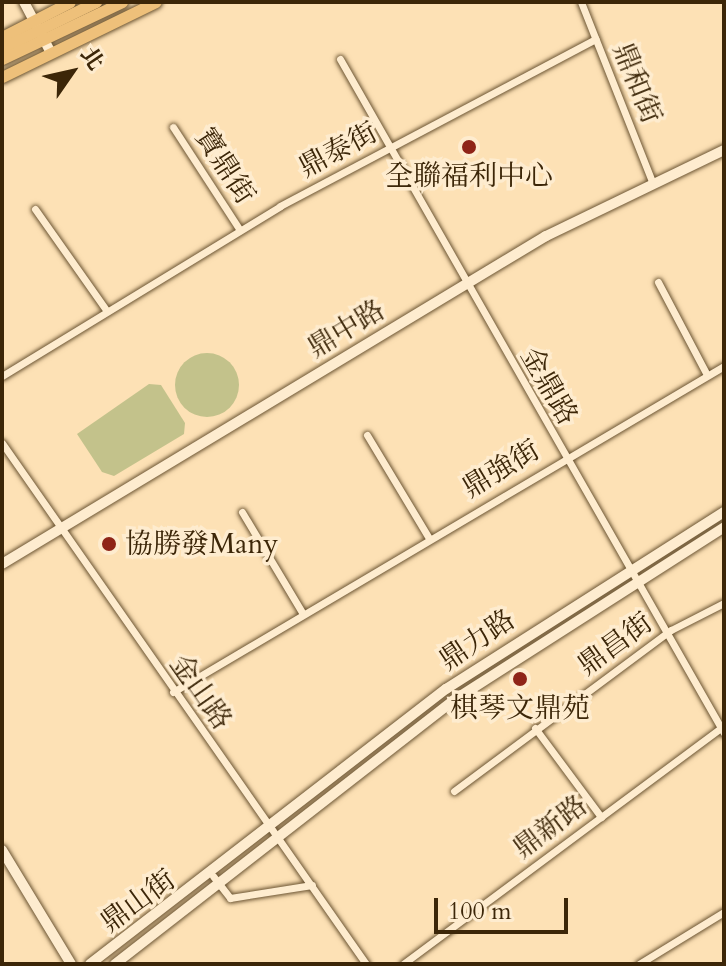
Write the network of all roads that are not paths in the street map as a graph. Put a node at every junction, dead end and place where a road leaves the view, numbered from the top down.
1 (24, 2) edge
2 (70, 2) edge
3 (96, 2) edge
4 (122, 2) edge
5 (156, 2) edge
6 (581, 2) edge
7 (38, 28) junction
8 (2, 37) edge
9 (595, 39) junction
10 (2, 48) edge
11 (50, 51) junction
12 (2, 59) edge
13 (340, 59) dead end
14 (2, 77) edge
15 (173, 127) dead end
16 (391, 146) junction
17 (724, 150) edge
18 (652, 181) junction
19 (35, 209) dead end
20 (240, 230) junction
21 (658, 282) dead end
22 (465, 285) junction
23 (107, 311) junction
24 (724, 366) edge
25 (707, 375) junction
26 (2, 376) edge
27 (367, 435) dead end
28 (2, 443) edge
29 (565, 457) junction
30 (242, 512) dead end
31 (724, 512) edge
32 (58, 526) junction
33 (724, 527) edge
34 (429, 538) junction
35 (2, 564) edge
36 (634, 569) junction
37 (640, 581) junction
38 (724, 603) edge
39 (303, 614) junction
40 (671, 630) junction
41 (173, 692) junction
42 (535, 728) junction
43 (723, 729) edge
44 (454, 791) dead end
45 (601, 817) junction
46 (270, 828) junction
47 (278, 840) junction
48 (2, 850) edge
49 (213, 876) junction
50 (312, 885) junction
51 (222, 887) junction
52 (724, 912) edge
53 (71, 964) edge
54 (90, 964) edge
55 (115, 964) edge
56 (366, 964) edge
57 (403, 964) edge
58 (639, 964) edge

1 - 7 street
2 - 7 main road
3 - 7 main road
4 - 7 main road
5 - 11 main road
6 - 9 street, 鼎和街
7 - 8 main road
7 - 10 main road
7 - 11 street
7 - 12 main road
9 - 16 street, 鼎泰街
9 - 18 street, 鼎和街
11 - 14 main road
13 - 16 street, 金鼎路
15 - 20 street, 寶鼎街
16 - 20 street, 鼎泰街
16 - 22 street, 金鼎路
17 - 18 street, 鼎中路
18 - 22 street, 鼎中路
19 - 23 street
20 - 23 street, 鼎泰街
21 - 25 street
22 - 29 street, 金鼎路
22 - 32 street, 鼎中路
23 - 26 street, 鼎泰街
24 - 25 street, 鼎強街
25 - 29 street, 鼎強街
27 - 34 street
28 - 32 street, 金山路
29 - 34 street, 鼎強街
29 - 36 street, 金鼎路
30 - 39 street
31 - 36 street, 鼎力路
32 - 35 street, 鼎中路
32 - 41 street, 金山路
33 - 37 street, 鼎力路
34 - 39 street, 鼎強街
36 - 37 street, 金鼎路
36 - 46 street, 鼎力路
37 - 40 street, 金鼎路
37 - 47 street, 鼎力路
38 - 40 street, 鼎昌街
39 - 41 street, 鼎強街
40 - 42 street, 鼎昌街
40 - 43 street, 金鼎路
41 - 46 street, 金山路
42 - 44 street, 鼎昌街
42 - 45 street
43 - 45 street, 鼎新路
45 - 57 street, 鼎新路
46 - 47 street, 金山路
46 - 49 street, 鼎山街
47 - 50 street, 金山路
47 - 51 street, 鼎山街
48 - 53 street
49 - 51 street, 鼎山街
49 - 54 street, 鼎山街
50 - 51 street, 鼎山街
50 - 56 street, 金山路
51 - 55 street, 鼎山街
52 - 58 street

